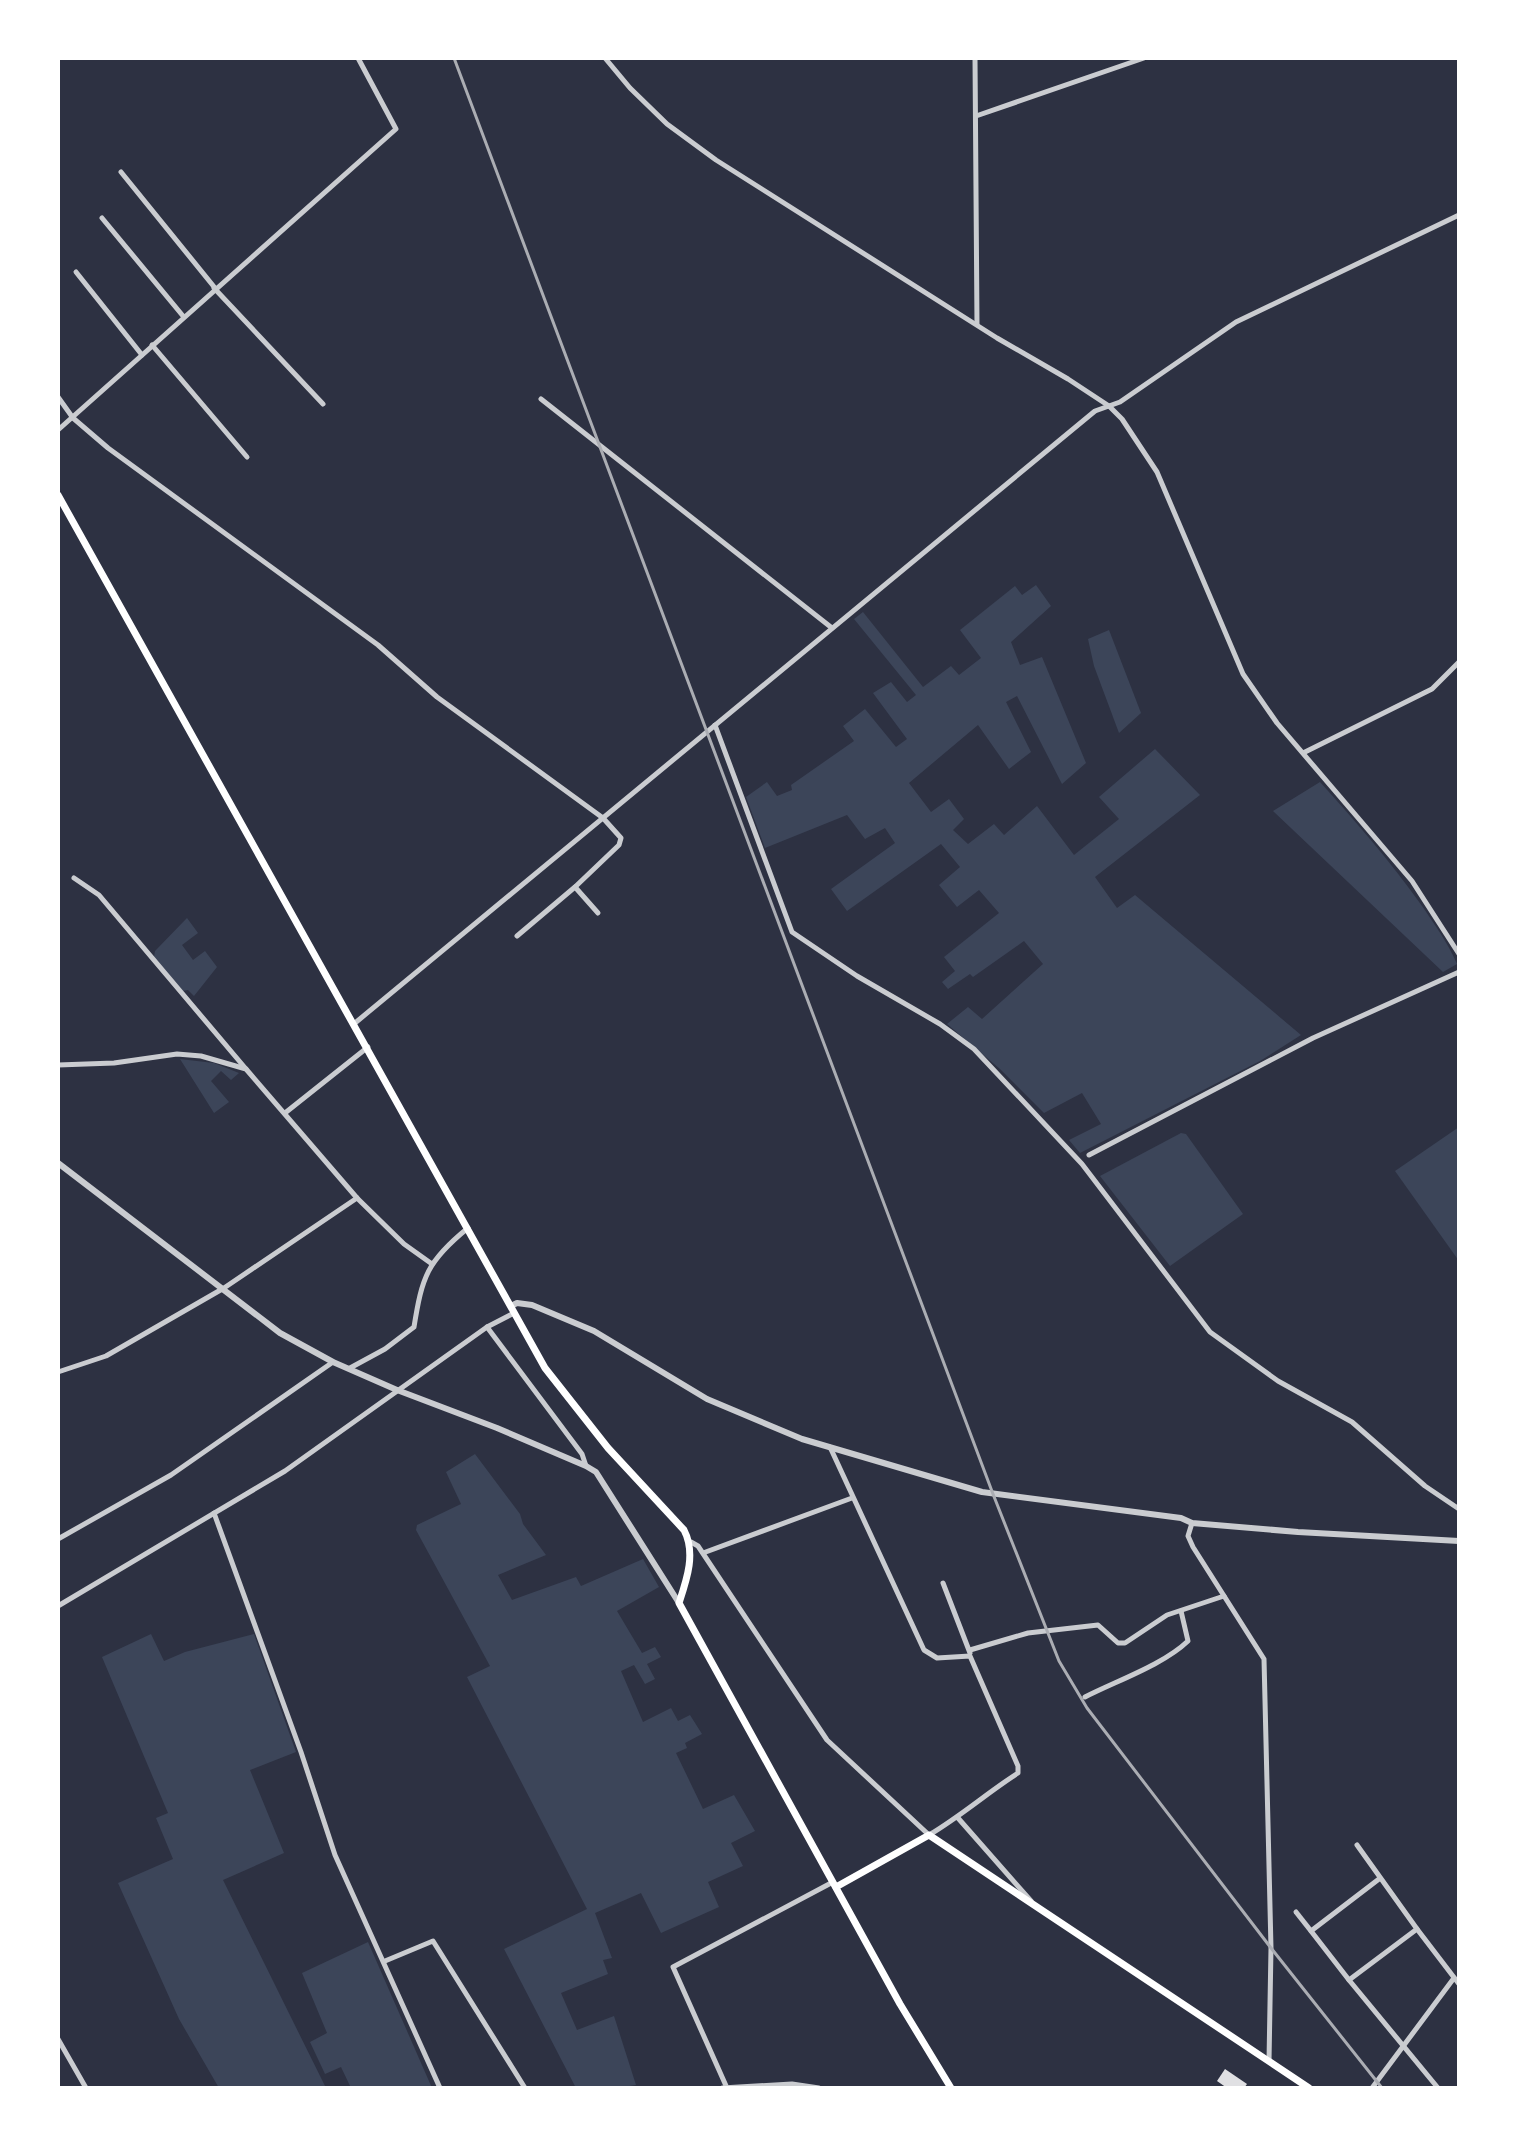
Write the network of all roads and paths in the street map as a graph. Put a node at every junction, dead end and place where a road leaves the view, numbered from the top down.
1 (358, 58) edge
2 (605, 58) edge
3 (975, 58) edge
4 (1144, 58) edge
5 (976, 116) junction
6 (121, 172) dead end
7 (1459, 215) edge
8 (102, 218) dead end
9 (76, 272) dead end
10 (214, 288) junction
11 (183, 316) junction
12 (977, 325) junction
13 (152, 345) junction
14 (142, 355) junction
15 (58, 397) edge
16 (541, 399) dead end
17 (323, 404) dead end
18 (1109, 406) junction
19 (73, 418) junction
20 (58, 430) edge
21 (247, 457) dead end
22 (58, 495) edge
23 (832, 628) junction
24 (1459, 662) edge
25 (715, 725) junction
26 (1303, 753) junction
27 (603, 818) junction
28 (74, 878) dead end
29 (575, 887) junction
30 (598, 913) dead end
31 (517, 936) dead end
32 (1459, 954) edge
33 (1459, 972) edge
34 (355, 1023) junction
35 (368, 1047) junction
36 (58, 1065) edge
37 (246, 1069) junction
38 (285, 1113) junction
39 (1089, 1155) dead end
40 (58, 1163) edge
41 (357, 1198) junction
42 (468, 1228) junction
43 (432, 1264) junction
44 (224, 1288) junction
45 (513, 1309) junction
46 (487, 1327) junction
47 (333, 1362) junction
48 (350, 1368) junction
49 (58, 1372) edge
50 (397, 1390) junction
51 (830, 1447) junction
52 (586, 1466) junction
53 (852, 1498) junction
54 (1459, 1509) edge
55 (214, 1513) junction
56 (1192, 1523) junction
57 (58, 1539) edge
58 (1459, 1541) edge
59 (691, 1542) junction
60 (703, 1553) junction
61 (943, 1583) dead end
62 (1224, 1596) junction
63 (679, 1603) junction
64 (58, 1606) edge
65 (1181, 1611) junction
66 (970, 1653) junction
67 (1085, 1697) dead end
68 (958, 1818) junction
69 (929, 1835) junction
70 (1357, 1845) dead end
71 (1379, 1879) junction
72 (834, 1885) junction
73 (1037, 1908) junction
74 (1296, 1912) dead end
75 (1417, 1929) junction
76 (1311, 1931) junction
77 (385, 1961) junction
78 (1349, 1980) junction
79 (1457, 1981) edge
80 (58, 2039) edge
81 (1402, 2047) junction
82 (1269, 2062) junction
83 (86, 2088) edge
84 (440, 2088) edge
85 (525, 2088) edge
86 (724, 2088) edge
87 (819, 2088) edge
88 (951, 2088) edge
89 (1309, 2088) edge
90 (1372, 2088) edge
91 (1438, 2088) edge

1 - 10 street
2 - 12 street
3 - 5 street
4 - 5 street
5 - 12 street
6 - 10 street
7 - 18 street
8 - 11 street
9 - 14 street
10 - 11 street
10 - 17 street
11 - 13 street
12 - 18 street
13 - 14 street
13 - 21 street
14 - 19 street
15 - 19 street
16 - 23 street
18 - 23 street
18 - 26 street
19 - 20 street
19 - 27 street
22 - 34 main road
23 - 25 street
24 - 26 street
25 - 27 street
25 - 54 street
26 - 32 street
27 - 29 street
27 - 34 street
28 - 37 street
29 - 30 street
29 - 31 street
33 - 39 street
34 - 35 main road
35 - 38 street
35 - 42 main road
36 - 37 street
37 - 38 street
38 - 41 street
40 - 44 street
41 - 43 street
41 - 44 street
42 - 43 street
42 - 45 main road
43 - 48 street
44 - 47 street
44 - 49 street
45 - 46 street
45 - 51 street
45 - 59 main road
46 - 50 street
46 - 52 street
47 - 48 street
47 - 57 street
48 - 50 street
50 - 52 street
50 - 55 street
51 - 53 street
51 - 56 street
52 - 63 street
53 - 60 street
53 - 66 street
55 - 64 street
55 - 77 street
56 - 58 street
56 - 62 street
59 - 60 street
59 - 63 main road
60 - 69 street
61 - 66 street
62 - 65 street
62 - 82 street
63 - 72 main road
65 - 66 street
65 - 67 street
66 - 68 street
68 - 69 street
68 - 73 street
69 - 72 main road
69 - 73 main road
70 - 71 street
71 - 75 street
71 - 76 street
72 - 86 street
72 - 88 main road
73 - 82 main road
74 - 76 street
75 - 78 street
75 - 79 street
76 - 78 street
77 - 84 street
77 - 85 street
78 - 81 street
79 - 81 street
80 - 83 street
81 - 90 street
81 - 91 street
82 - 89 main road
86 - 87 street

